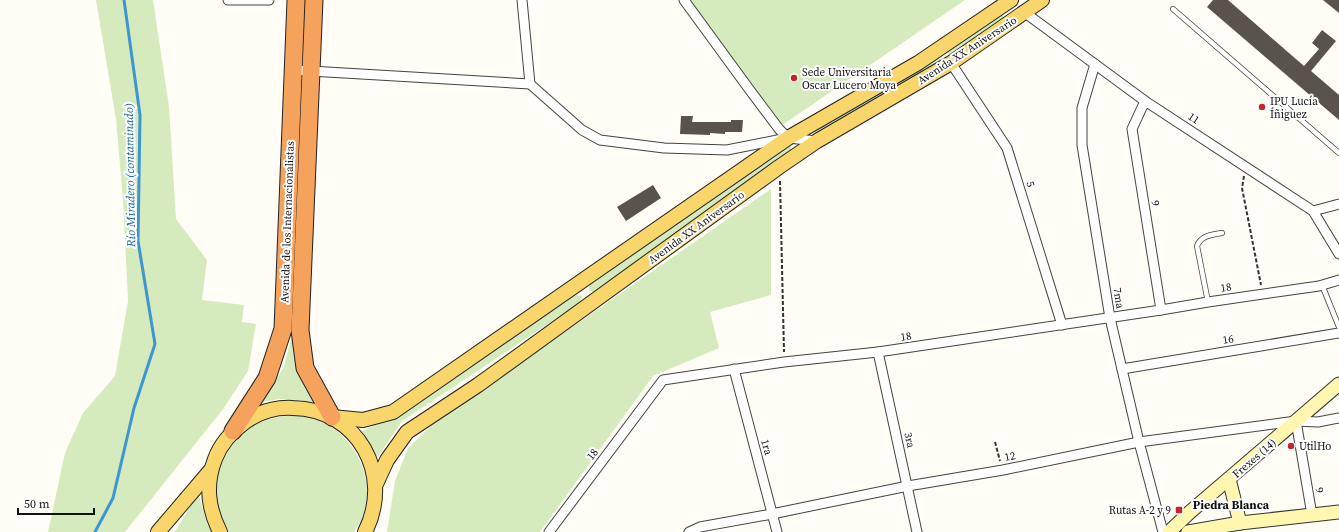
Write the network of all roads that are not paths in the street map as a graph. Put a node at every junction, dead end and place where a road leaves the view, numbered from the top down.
1 (228, 0) edge
2 (269, 0) edge
3 (296, 0) edge
4 (314, 0) edge
5 (522, 0) edge
6 (684, 0) edge
7 (1011, 0) edge
8 (1042, 0) edge
9 (1173, 9) dead end
10 (1024, 12) junction
11 (951, 63) junction
12 (1095, 64) junction
13 (293, 70) junction
14 (311, 71) junction
15 (530, 84) junction
16 (1145, 101) junction
17 (788, 138) junction
18 (817, 141) junction
19 (1339, 153) edge
20 (1339, 204) edge
21 (1313, 210) junction
22 (1222, 233) dead end
23 (1339, 254) edge
24 (1339, 280) edge
25 (1322, 285) junction
26 (1208, 302) junction
27 (1161, 310) junction
28 (1110, 318) junction
29 (1062, 325) junction
30 (1339, 328) edge
31 (1339, 333) edge
32 (878, 352) junction
33 (734, 369) junction
34 (1122, 369) junction
35 (1339, 384) edge
36 (332, 417) junction
37 (1339, 418) edge
38 (1296, 421) junction
39 (233, 431) junction
40 (1139, 442) junction
41 (210, 471) junction
42 (1229, 479) junction
43 (376, 484) junction
44 (908, 486) junction
45 (1339, 512) edge
46 (772, 514) junction
47 (1312, 515) junction
48 (1240, 523) junction
49 (158, 532) edge
50 (220, 532) edge
51 (365, 532) edge
52 (549, 532) edge
53 (689, 532) edge
54 (777, 532) edge
55 (917, 532) edge
56 (1163, 532) edge
57 (1169, 532) edge
58 (1188, 532) edge

1 - 2 street
3 - 13 highway, Avenida de los Internacionalistas
4 - 14 highway, Avenida de los Internacionalistas
5 - 15 street
6 - 17 street
7 - 17 main road, Avenida XX Aniversario
8 - 10 main road, Avenida XX Aniversario
9 - 19 lane
10 - 11 main road, Avenida XX Aniversario
10 - 12 street, 11
11 - 18 main road, Avenida XX Aniversario
11 - 29 street, 5
12 - 16 street, 11
12 - 28 street, 7ma
13 - 14 street
13 - 39 highway, Avenida de los Internacionalistas
14 - 15 street
14 - 36 highway, Avenida de los Internacionalistas
15 - 17 street
16 - 21 street, 11
16 - 27 street, 9
17 - 18 street
17 - 36 main road, Avenida XX Aniversario
18 - 43 main road, Avenida XX Aniversario
20 - 21 street
21 - 23 street, 11
22 - 26 lane
24 - 25 street, 18
25 - 26 street, 18
25 - 30 lane
26 - 27 street, 18
27 - 28 street, 18
28 - 29 street, 18
28 - 34 street, 7ma
29 - 32 street, 18
31 - 34 street, 16
32 - 33 street, 18
32 - 44 street, 3ra
33 - 46 street, 1ra
33 - 52 street, 18
34 - 40 street, 7ma
35 - 38 main road, Frexes (14)
36 - 39 main road
36 - 43 main road
37 - 38 street, 12
38 - 40 street, 12
38 - 42 main road, Frexes (14)
38 - 47 street, 9
39 - 41 main road
40 - 44 street, 12
40 - 56 street, 7ma
41 - 49 main road
41 - 50 main road
42 - 48 main road
42 - 57 main road, Frexes (14)
43 - 51 main road
44 - 46 street, 12
44 - 55 street, 3ra
45 - 47 main road
46 - 53 street, 12
46 - 54 street, 1ra
47 - 48 main road
48 - 58 main road

